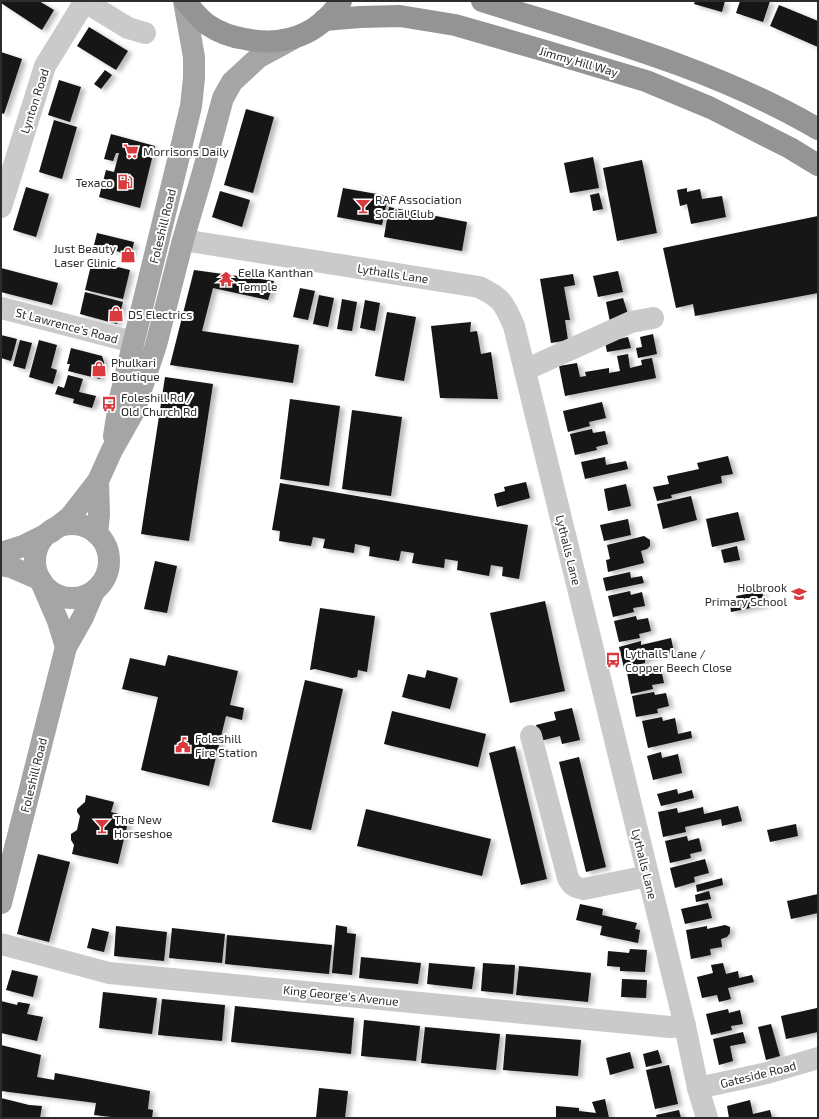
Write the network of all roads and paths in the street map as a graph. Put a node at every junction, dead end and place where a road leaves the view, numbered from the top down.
1 (84, 1) edge
2 (185, 1) edge
3 (341, 1) edge
4 (482, 1) edge
5 (324, 20) junction
6 (145, 33) dead end
7 (295, 38) junction
8 (818, 129) edge
9 (818, 165) edge
10 (1, 208) edge
11 (183, 240) junction
12 (1, 308) edge
13 (653, 318) dead end
14 (133, 342) junction
15 (525, 370) junction
16 (112, 450) junction
17 (98, 481) junction
18 (49, 533) junction
19 (97, 534) junction
20 (1, 553) edge
21 (1, 564) edge
22 (41, 581) junction
23 (94, 591) junction
24 (66, 647) junction
25 (532, 736) dead end
26 (648, 876) junction
27 (1, 903) edge
28 (1, 944) edge
29 (685, 1026) junction
30 (818, 1058) edge
31 (698, 1088) junction
32 (707, 1118) edge

1 - 6 street
1 - 10 street, Lynton Road
2 - 7 highway
2 - 14 main road, Foleshill Road
3 - 5 highway
4 - 8 highway
5 - 7 highway
5 - 9 highway, Jimmy Hill Way
7 - 11 main road, Foleshill Road
11 - 15 street, Lythalls Lane
11 - 16 main road, Foleshill Road
12 - 14 street, St Lawrence's Road
13 - 15 street
14 - 16 main road, Foleshill Road
15 - 26 street, Lythalls Lane
16 - 17 main road, Foleshill Road
17 - 18 main road, Foleshill Road
17 - 19 main road, Foleshill Road
18 - 19 main road
18 - 20 main road
18 - 22 main road
19 - 23 main road
21 - 22 main road
22 - 23 main road
22 - 24 main road
23 - 24 main road, Foleshill Road
24 - 27 main road, Foleshill Road
25 - 26 street
26 - 29 street, Lythalls Lane
28 - 29 street, King George's Avenue
29 - 31 street, Lythalls Lane
30 - 31 street, Gateside Road
31 - 32 street, Lythalls Lane

